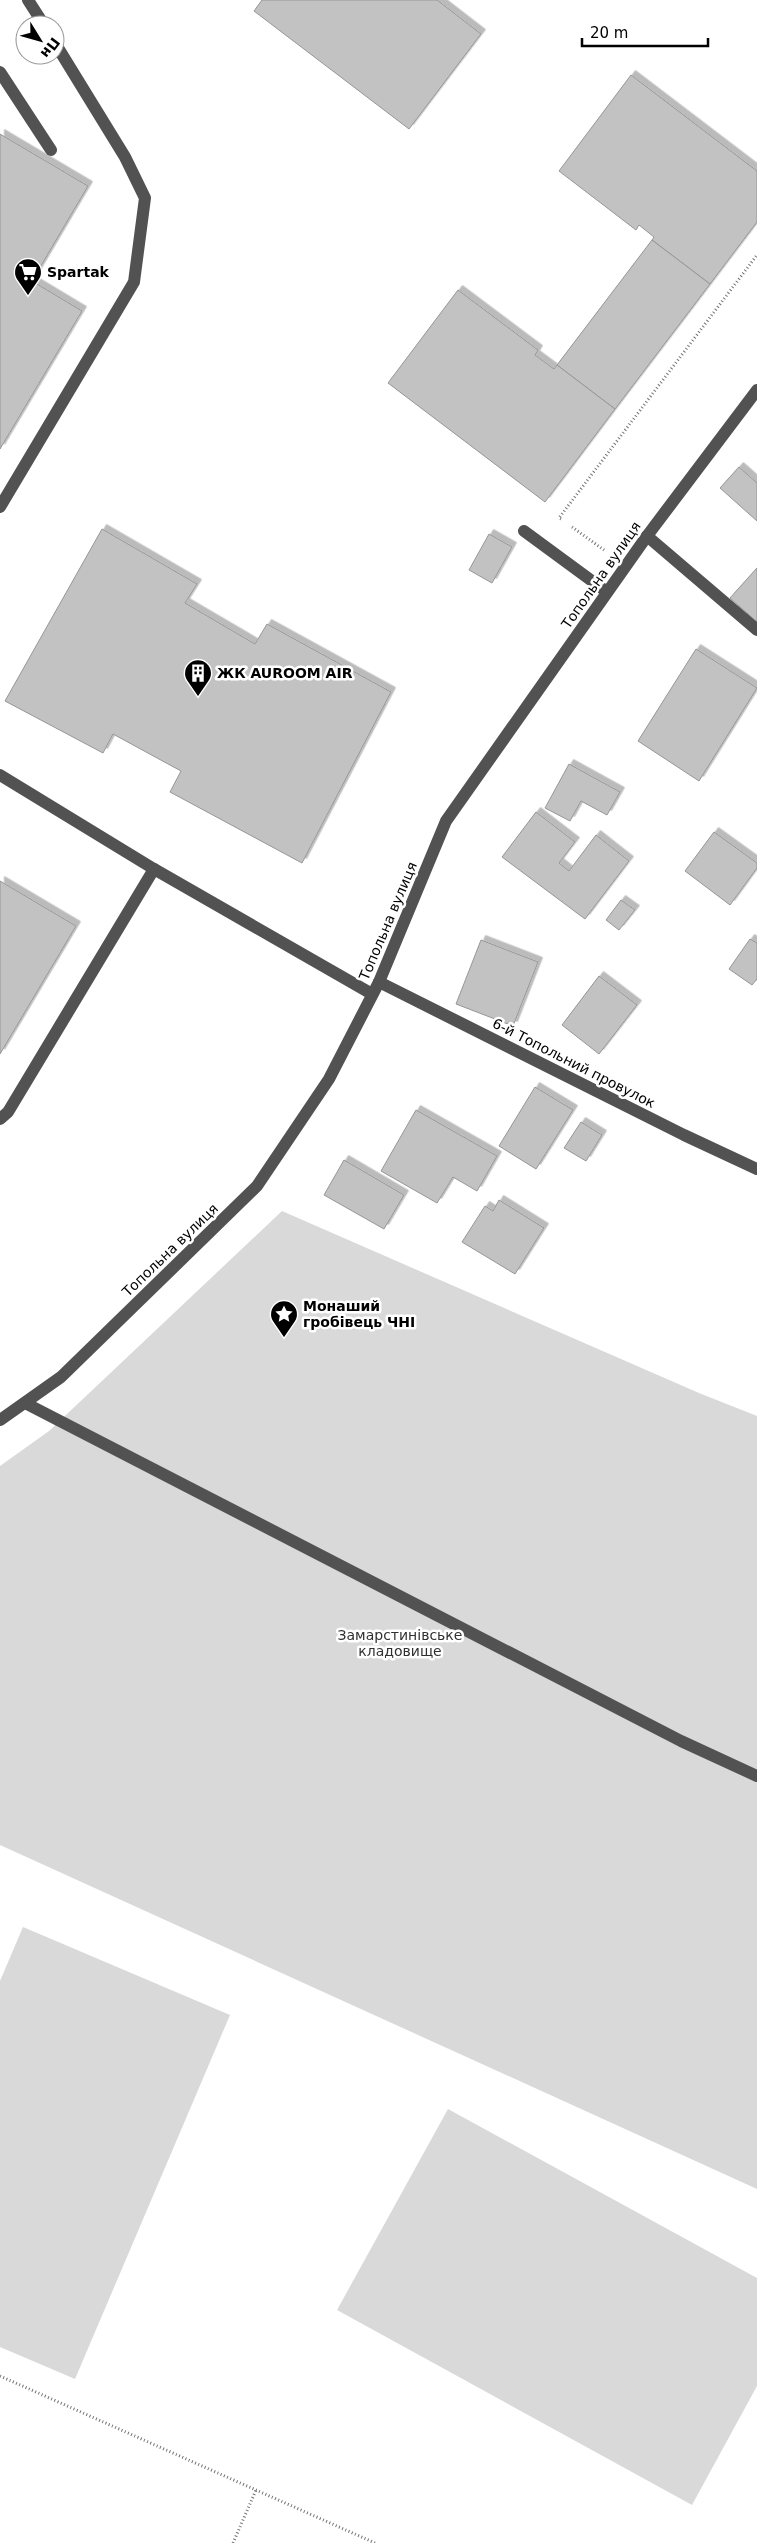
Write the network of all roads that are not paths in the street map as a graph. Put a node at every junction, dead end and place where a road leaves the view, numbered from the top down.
1 (28, 0) edge
2 (38, 15) edge
3 (65, 59) edge
4 (0, 72) edge
5 (51, 150) dead end
6 (757, 390) edge
7 (0, 506) edge
8 (524, 531) dead end
9 (647, 536) junction
10 (607, 592) junction
11 (757, 630) edge
12 (0, 775) edge
13 (154, 869) junction
14 (379, 982) junction
15 (372, 994) junction
16 (0, 1119) edge
17 (757, 1169) edge
18 (24, 1403) junction
19 (0, 1420) edge
20 (757, 1776) edge

1 - 2 street
3 - 7 street
4 - 5 street
6 - 9 street, Топольна вулиця
8 - 10 street
9 - 10 street, Топольна вулиця
9 - 11 street
10 - 14 street, Топольна вулиця
12 - 13 street
13 - 15 street
13 - 16 street
14 - 15 street, Топольна вулиця
14 - 17 street, 6-й Топольний провулок
15 - 18 street, Топольна вулиця
18 - 19 street, Топольна вулиця
18 - 20 street

